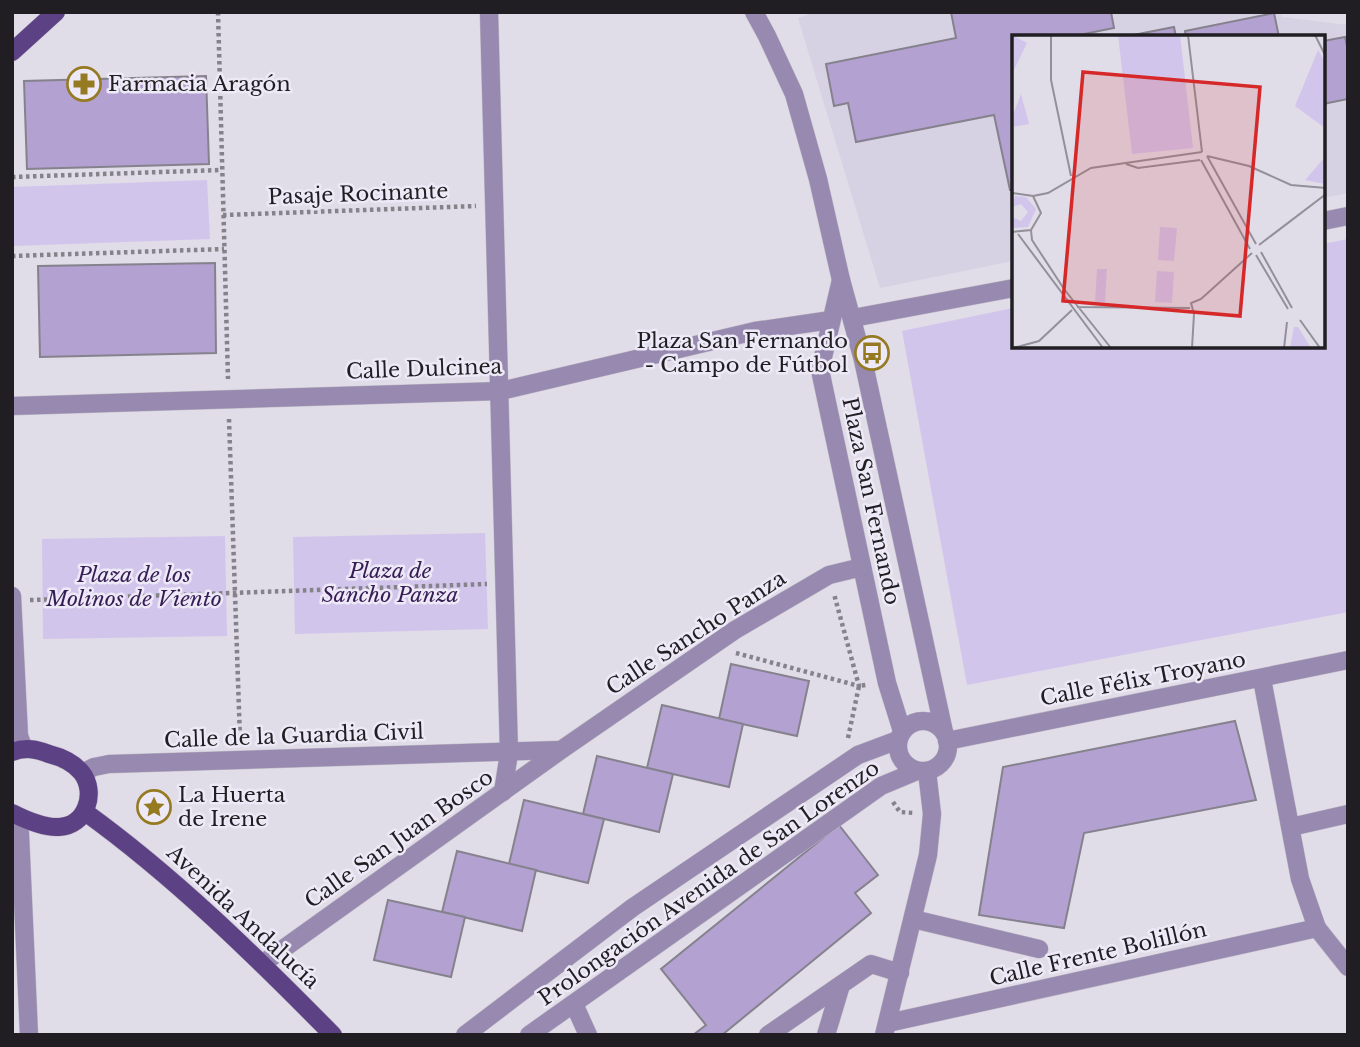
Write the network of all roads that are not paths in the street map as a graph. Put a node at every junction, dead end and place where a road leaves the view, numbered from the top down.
1 (57, 12) edge
2 (489, 12) edge
3 (754, 12) edge
4 (770, 12) edge
5 (768, 36) junction
6 (12, 52) edge
7 (1348, 216) edge
8 (1325, 221) edge
9 (841, 280) junction
10 (1012, 288) edge
11 (853, 318) junction
12 (831, 320) junction
13 (500, 391) junction
14 (12, 406) edge
15 (862, 567) junction
16 (12, 599) edge
17 (1348, 660) edge
18 (1262, 679) junction
19 (900, 736) junction
20 (946, 737) junction
21 (18, 750) edge
22 (561, 750) junction
23 (509, 753) junction
24 (922, 771) junction
25 (82, 773) junction
26 (503, 792) junction
27 (85, 812) junction
28 (13, 814) edge
29 (1348, 814) edge
30 (1291, 827) junction
31 (913, 919) junction
32 (1317, 928) junction
33 (1039, 948) dead end
34 (262, 964) junction
35 (1348, 967) edge
36 (900, 973) junction
37 (841, 985) junction
38 (574, 1004) junction
39 (886, 1029) edge
40 (542, 1031) edge
41 (29, 1035) edge
42 (332, 1035) edge
43 (466, 1035) edge
44 (588, 1035) edge
45 (768, 1035) edge
46 (826, 1035) edge

1 - 6 main road
2 - 13 street
3 - 5 street, Plaza San Fernando
4 - 5 street
5 - 9 street, Plaza San Fernando
7 - 8 street
9 - 11 street, Plaza San Fernando
9 - 12 street, Plaza San Fernando
10 - 11 street
11 - 20 street, Plaza San Fernando
12 - 13 street, Calle Dulcinea
12 - 15 street, Plaza San Fernando
13 - 14 street, Calle Dulcinea
13 - 23 street
15 - 19 street, Plaza San Fernando
15 - 22 street, Calle Sancho Panza
16 - 21 street
17 - 18 street, Calle Félix Troyano
18 - 20 street, Calle Félix Troyano
18 - 30 street
19 - 20 street
19 - 24 street
19 - 43 street, Prolongación Avenida de San Lorenzo
20 - 24 street
21 - 25 main road
22 - 23 street, Calle de la Guardia Civil
22 - 26 street, Calle San Juan Bosco
23 - 25 street, Calle de la Guardia Civil
23 - 26 street
24 - 31 street
24 - 38 street, Prolongación Avenida de San Lorenzo
25 - 27 main road
26 - 34 street, Calle San Juan Bosco
27 - 28 main road
27 - 34 main road, Avenida Andalucía
28 - 41 street
29 - 30 street
30 - 32 street
31 - 33 street
31 - 36 street
32 - 35 street
32 - 39 street, Calle Frente Bolillón
34 - 42 main road, Avenida Andalucía
36 - 37 street
36 - 39 street
37 - 45 street
37 - 46 street
38 - 40 street, Prolongación Avenida de San Lorenzo
38 - 44 street

